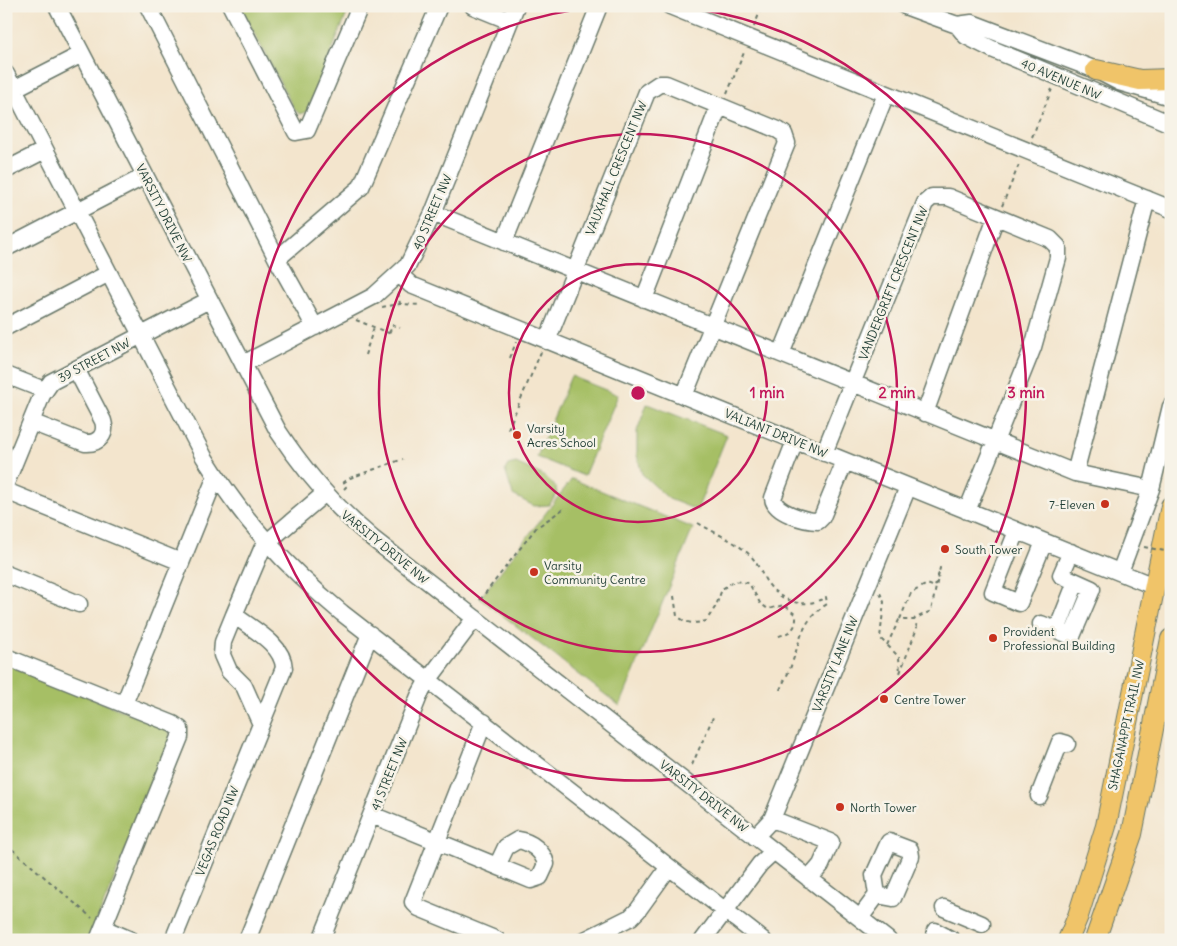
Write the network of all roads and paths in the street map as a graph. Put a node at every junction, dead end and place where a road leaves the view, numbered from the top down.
1 (57, 6) edge
2 (148, 6) edge
3 (231, 6) edge
4 (360, 6) edge
5 (440, 6) edge
6 (473, 6) edge
7 (599, 6) edge
8 (670, 6) edge
9 (762, 6) edge
10 (905, 6) edge
11 (941, 13) edge
12 (513, 14) edge
13 (957, 24) junction
14 (749, 39) junction
15 (82, 54) junction
16 (1096, 70) junction
17 (1171, 79) edge
18 (9, 85) edge
19 (886, 94) junction
20 (1171, 97) edge
21 (723, 103) junction
22 (1171, 124) edge
23 (45, 150) junction
24 (6, 170) edge
25 (145, 176) junction
26 (1147, 199) junction
27 (1171, 209) edge
28 (77, 212) junction
29 (433, 213) junction
30 (996, 217) junction
31 (504, 242) junction
32 (6, 248) edge
33 (277, 260) junction
34 (575, 270) junction
35 (109, 273) junction
36 (400, 275) junction
37 (398, 293) dead end
38 (644, 299) junction
39 (209, 300) junction
40 (400, 304) junction
41 (423, 305) dead end
42 (380, 308) dead end
43 (353, 319) dead end
44 (713, 326) junction
45 (6, 327) edge
46 (315, 327) junction
47 (374, 327) junction
48 (400, 328) dead end
49 (141, 335) junction
50 (517, 340) dead end
51 (545, 345) junction
52 (781, 354) junction
53 (365, 355) dead end
54 (510, 358) dead end
55 (242, 364) junction
56 (76, 369) junction
57 (6, 375) edge
58 (852, 383) junction
59 (44, 390) junction
60 (684, 396) junction
61 (1171, 406) edge
62 (925, 413) junction
63 (31, 422) junction
64 (508, 430) dead end
65 (994, 440) junction
66 (795, 441) junction
67 (824, 453) junction
68 (403, 459) dead end
69 (845, 461) junction
70 (1076, 473) junction
71 (216, 476) junction
72 (6, 483) edge
73 (908, 486) junction
74 (344, 489) dead end
75 (1151, 489) junction
76 (6, 492) edge
77 (324, 494) junction
78 (1171, 506) edge
79 (566, 507) dead end
80 (967, 511) junction
81 (698, 523) dead end
82 (1017, 531) junction
83 (1044, 542) junction
84 (266, 544) junction
85 (1144, 547) dead end
86 (1071, 552) junction
87 (1171, 552) edge
88 (181, 562) junction
89 (1120, 572) junction
90 (6, 574) edge
91 (935, 587) junction
92 (1156, 587) junction
93 (866, 588) junction
94 (674, 596) dead end
95 (480, 600) dead end
96 (79, 604) dead end
97 (234, 616) junction
98 (475, 618) junction
99 (899, 620) junction
100 (912, 620) junction
101 (1041, 624) dead end
102 (370, 634) junction
103 (776, 637) dead end
104 (1171, 640) edge
105 (887, 645) junction
106 (6, 656) edge
107 (429, 679) junction
108 (779, 692) dead end
109 (124, 704) junction
110 (714, 715) dead end
111 (260, 722) junction
112 (484, 722) junction
113 (1067, 744) dead end
114 (692, 765) dead end
115 (1038, 796) dead end
116 (1138, 804) junction
117 (372, 815) junction
118 (772, 819) junction
119 (755, 837) junction
120 (436, 840) junction
121 (6, 844) edge
122 (774, 851) junction
123 (497, 866) dead end
124 (669, 867) junction
125 (809, 879) junction
126 (878, 895) dead end
127 (944, 908) dead end
128 (726, 911) junction
129 (860, 918) junction
130 (982, 924) dead end
131 (935, 931) dead end
132 (101, 934) edge
133 (881, 938) edge
134 (131, 940) edge
135 (173, 940) edge
136 (247, 940) edge
137 (321, 940) edge
138 (497, 940) edge
139 (585, 940) edge
140 (703, 940) edge
141 (763, 940) edge
142 (952, 940) edge
143 (1068, 940) edge
144 (1095, 940) edge

1 - 15 street, VARSITY DRIVE NW
2 - 33 street
3 - 4 street
5 - 33 street
6 - 12 street
7 - 31 street
8 - 14 street
9 - 14 path
10 - 11 street, 40 AVENUE NW
11 - 13 street, 40 AVENUE NW
12 - 29 street, 40 STREET NW
13 - 16 street, 40 AVENUE NW
13 - 22 street, 40 AVENUE NW
14 - 19 street
14 - 21 path
15 - 18 street
15 - 25 street, VARSITY DRIVE NW
16 - 17 main road
16 - 20 street, 40 AVENUE NW
18 - 23 street
19 - 26 street
19 - 52 street
21 - 34 street, VAUXHALL CRESCENT NW
21 - 38 street
21 - 44 street, VAUXHALL CRESCENT NW
23 - 24 street
23 - 28 street
25 - 28 street
25 - 39 street, VARSITY DRIVE NW
26 - 27 street
26 - 70 street
28 - 32 street
28 - 35 street
29 - 31 street
29 - 36 street, 40 STREET NW
30 - 58 street, VANDERGRIFT CRESCENT NW
30 - 62 street
30 - 65 street, VANDERGRIFT CRESCENT NW
31 - 34 street
33 - 46 street
34 - 38 street
34 - 51 street, VAUXHALL CRESCENT NW
35 - 45 street
35 - 49 street
36 - 46 street, 40 STREET NW
36 - 51 street, VALIANT DRIVE NW
37 - 40 path
38 - 44 street
39 - 49 street, 39 STREET NW
39 - 55 street, VARSITY DRIVE NW
40 - 41 path
40 - 42 path
43 - 47 path
44 - 52 street
44 - 60 street, VAUXHALL CRESCENT NW
46 - 55 street, 40 STREET NW
47 - 48 path
47 - 53 path
49 - 56 street, 39 STREET NW
49 - 71 street
50 - 54 path
51 - 60 street, VALIANT DRIVE NW
51 - 64 path
52 - 58 street
55 - 77 street, VARSITY DRIVE NW
56 - 59 street, 39 STREET NW
56 - 63 street
57 - 59 street
58 - 62 street
58 - 67 street, VANDERGRIFT CRESCENT NW
59 - 63 street, 39 STREET NW
60 - 66 street, VALIANT DRIVE NW
61 - 75 street
62 - 65 street
63 - 72 street, 39 STREET NW
65 - 70 street
65 - 80 street, VANDERGRIFT CRESCENT NW
66 - 67 street, VALIANT DRIVE NW
66 - 69 street
67 - 69 street, VALIANT DRIVE NW
68 - 74 path
69 - 73 street, VALIANT DRIVE NW
70 - 75 street
71 - 84 street
71 - 88 street
73 - 80 street, VALIANT DRIVE NW
73 - 93 street, VARSITY LANE NW
75 - 89 street
76 - 88 street
77 - 84 street
77 - 98 street, VARSITY DRIVE NW
78 - 92 main road, SHAGANAPPI TRAIL NW
79 - 95 path
80 - 82 street, VALIANT DRIVE NW
81 - 108 path
82 - 83 street, VALIANT DRIVE NW
82 - 83 street
83 - 86 street, VALIANT DRIVE NW
84 - 97 street
84 - 102 street
85 - 87 path, bridge
86 - 89 street, VALIANT DRIVE NW
86 - 101 street
88 - 109 street
89 - 92 street, VALIANT DRIVE NW
90 - 96 street
91 - 91 path
91 - 99 path
91 - 100 path
92 - 116 main road
92 - 143 main road, SHAGANAPPI TRAIL NW
93 - 105 path
93 - 118 street, VARSITY LANE NW
94 - 103 path
97 - 111 street
97 - 111 street, VEGAS ROAD NW
98 - 107 street, 41 STREET NW
98 - 119 street, VARSITY DRIVE NW
99 - 100 path
99 - 105 path
100 - 105 path
102 - 107 street
102 - 136 street
104 - 116 main road
106 - 109 street
107 - 112 street
107 - 117 street, 41 STREET NW
109 - 132 street
110 - 114 path
111 - 135 street, VEGAS ROAD NW
112 - 120 street
112 - 124 street
113 - 115 street
116 - 144 main road
117 - 120 street
117 - 137 street, 41 STREET NW
118 - 119 street, VARSITY LANE NW
118 - 125 street
119 - 122 street, VARSITY DRIVE NW
120 - 123 street
120 - 138 street
121 - 132 path
122 - 125 street, VARSITY DRIVE NW
122 - 128 street
124 - 128 street
124 - 139 street
125 - 129 street, VARSITY DRIVE NW
126 - 129 street
127 - 130 street
128 - 140 street
128 - 141 street
129 - 133 street, VARSITY DRIVE NW
131 - 142 street
132 - 134 street

